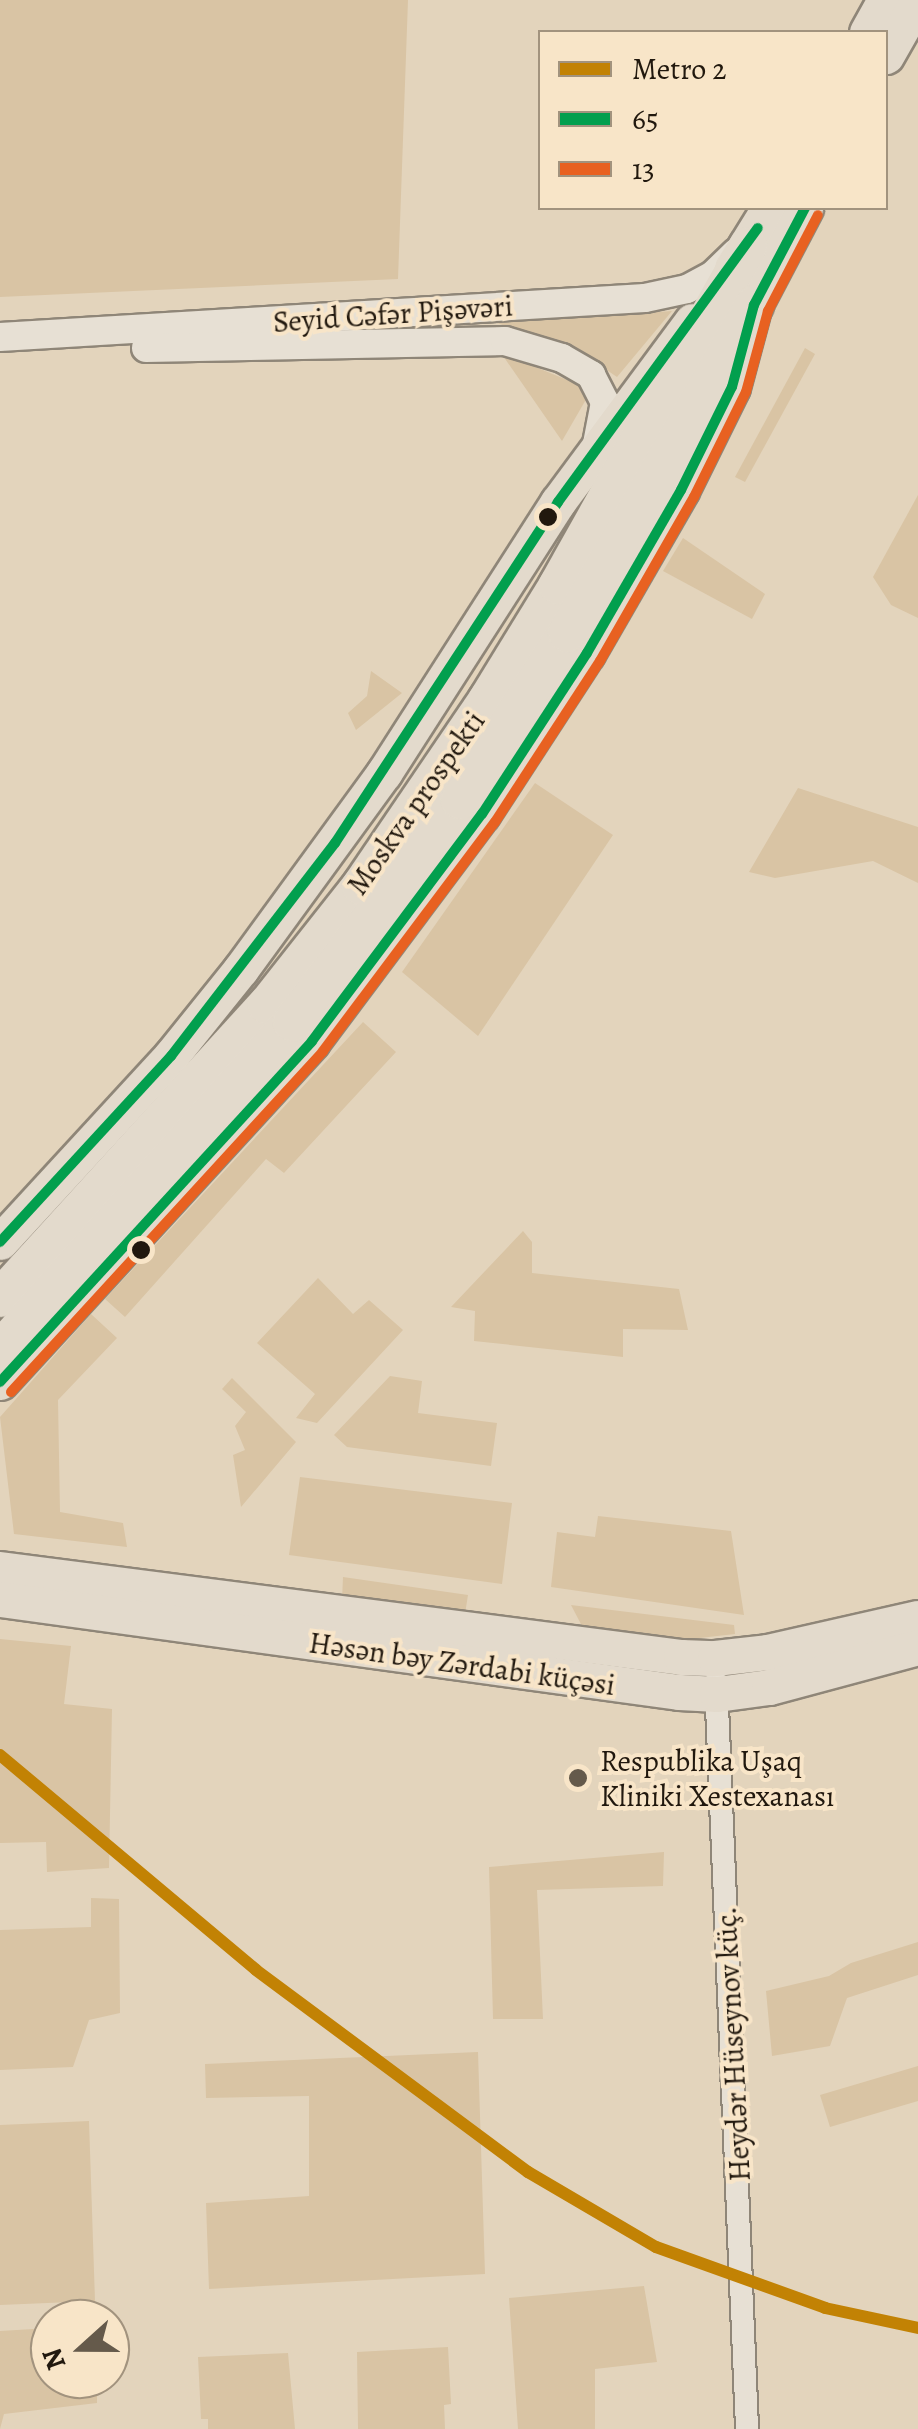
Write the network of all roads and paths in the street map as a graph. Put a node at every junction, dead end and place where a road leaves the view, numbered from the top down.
1 (886, 0) edge
2 (918, 0) edge
3 (868, 30) edge
4 (888, 52) edge
5 (804, 210) edge
6 (759, 227) edge
7 (754, 304) junction
8 (394, 329) junction
9 (0, 336) edge
10 (0, 356) edge
11 (596, 448) junction
12 (0, 1242) edge
13 (48, 1274) junction
14 (0, 1298) edge
15 (0, 1350) edge
16 (0, 1382) edge
17 (0, 1552) edge
18 (50, 1578) junction
19 (1, 1589) edge
20 (918, 1618) edge
21 (918, 1646) edge
22 (698, 1657) junction
23 (679, 1692) junction
24 (717, 1694) junction
25 (746, 2429) edge

1 - 3 main road
2 - 4 main road
5 - 7 main road
6 - 8 street, Seyid Cəfər Pişəvəri
6 - 11 main road
6 - 13 highway, Moskva prospekti
7 - 13 highway, Moskva prospekti
7 - 16 main road
8 - 9 street, Seyid Cəfər Pişəvəri
8 - 10 street, Seyid Cəfər Pişəvəri
8 - 11 street, Seyid Cəfər Pişəvəri
11 - 12 main road
13 - 14 highway, Moskva prospekti
13 - 15 highway, Moskva prospekti
17 - 18 main road
18 - 19 main road, Həsən bəy Zərdabi küçəsi
18 - 22 main road, Həsən bəy Zərdabi küçəsi
19 - 23 main road, Həsən bəy Zərdabi küçəsi
20 - 22 main road, Həsən bəy Zərdabi küçəsi
21 - 24 main road, Həsən bəy Zərdabi küçəsi
22 - 23 main road
22 - 24 street, Heydər Hüseynov küç.
23 - 24 main road, Həsən bəy Zərdabi küçəsi
24 - 25 street, Heydər Hüseynov küç.

